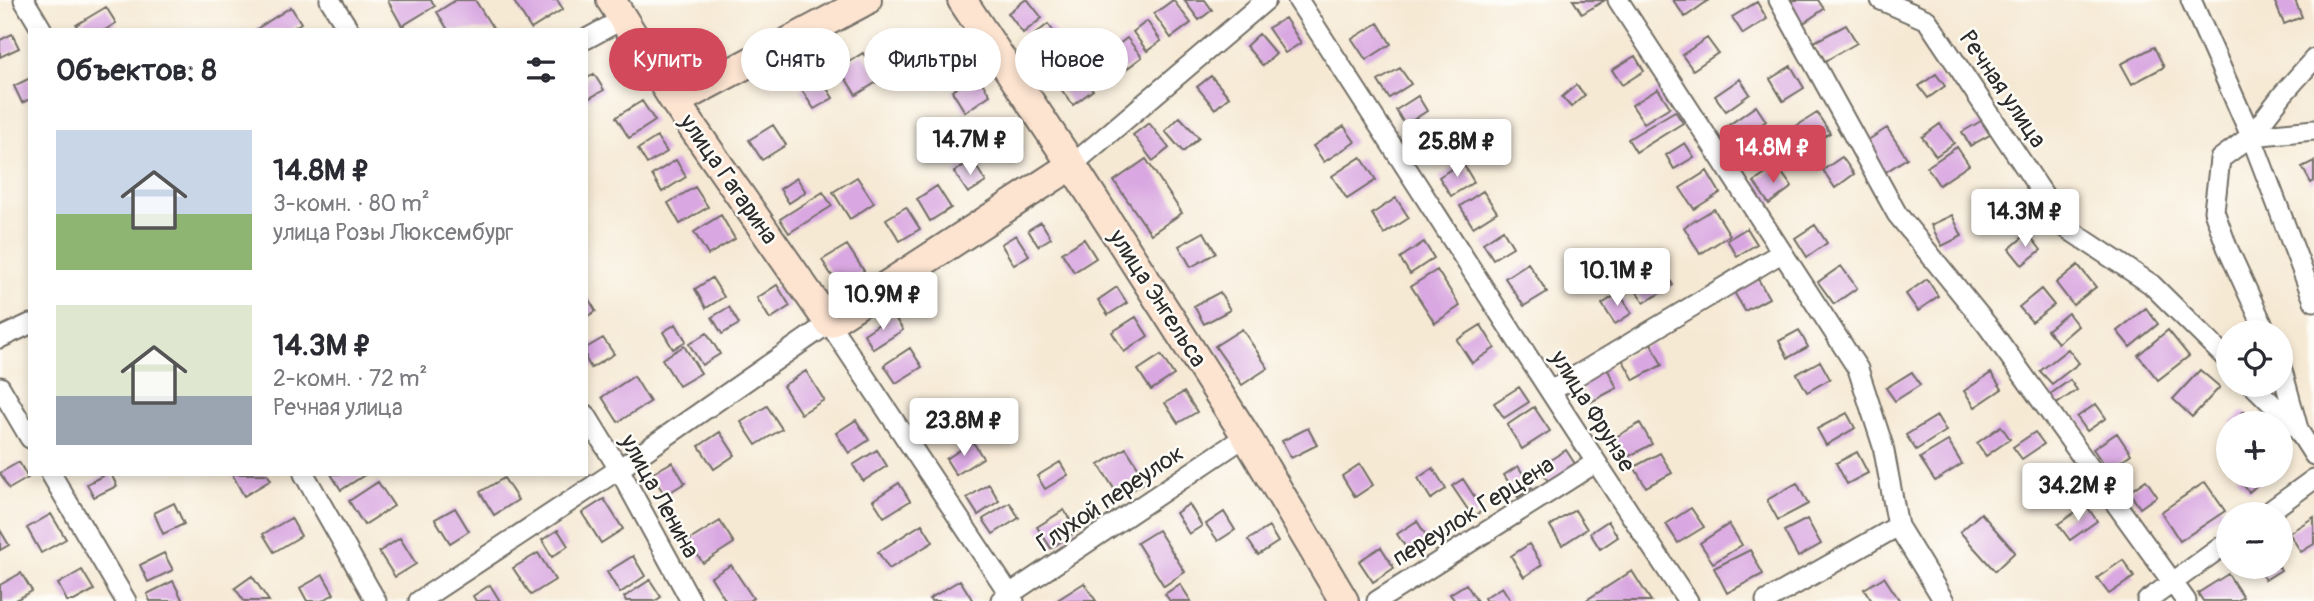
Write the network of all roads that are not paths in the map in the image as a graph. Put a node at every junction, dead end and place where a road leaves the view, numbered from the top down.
1 (24, 0) edge
2 (330, 0) edge
3 (867, 0) edge
4 (962, 0) edge
5 (1266, 0) edge
6 (1298, 0) edge
7 (1618, 0) edge
8 (1779, 0) edge
9 (1881, 0) edge
10 (2191, 0) edge
11 (617, 10) edge
12 (41, 28) edge
13 (348, 28) edge
14 (588, 38) edge
15 (2314, 59) edge
16 (675, 102) junction
17 (2314, 130) edge
18 (2251, 136) junction
19 (1072, 165) junction
20 (1781, 253) junction
21 (2314, 302) edge
22 (2260, 320) edge
23 (829, 323) junction
24 (28, 325) edge
25 (0, 338) edge
26 (2216, 348) edge
27 (0, 387) edge
28 (1551, 391) junction
29 (2265, 397) edge
30 (2289, 397) edge
31 (588, 418) edge
32 (2298, 430) junction
33 (28, 435) edge
34 (1247, 436) junction
35 (2314, 455) edge
36 (1595, 463) junction
37 (619, 469) junction
38 (52, 476) edge
39 (305, 476) edge
40 (2314, 479) edge
41 (2282, 502) edge
42 (1898, 526) junction
43 (2216, 551) edge
44 (2173, 582) junction
45 (1008, 599) edge
46 (126, 601) edge
47 (376, 601) edge
48 (419, 601) edge
49 (691, 601) edge
50 (1344, 601) edge
51 (1377, 601) edge
52 (1688, 601) edge
53 (1766, 601) edge
54 (1944, 601) edge
55 (2147, 601) edge
56 (2186, 601) edge

1 - 12 street
2 - 13 street
3 - 16 main road
4 - 19 main road, улица Энгельса
5 - 19 street
6 - 28 street, улица Фрунзе
7 - 20 street
8 - 44 street
9 - 26 street, Речная улица
10 - 18 street
11 - 14 street
11 - 16 main road, улица Гагарина
15 - 18 street
16 - 23 main road, улица Гагарина
17 - 18 street
18 - 21 street
18 - 22 street
19 - 23 main road
19 - 34 main road, улица Энгельса
20 - 28 street
20 - 42 street
23 - 37 street
23 - 45 street, улица Гагарина
24 - 25 street
27 - 33 street
28 - 36 street, улица Фрунзе
29 - 32 street
30 - 32 street
31 - 37 street, улица Ленина
32 - 35 street
34 - 45 street, Глухой переулок
34 - 50 main road, улица Энгельса
36 - 51 street, переулок Герцена
36 - 52 street, улица Фрунзе
37 - 48 street
37 - 49 street, улица Ленина
38 - 46 street
39 - 47 street
40 - 41 street
42 - 53 street
42 - 54 street
43 - 44 street
44 - 55 street
44 - 56 street

